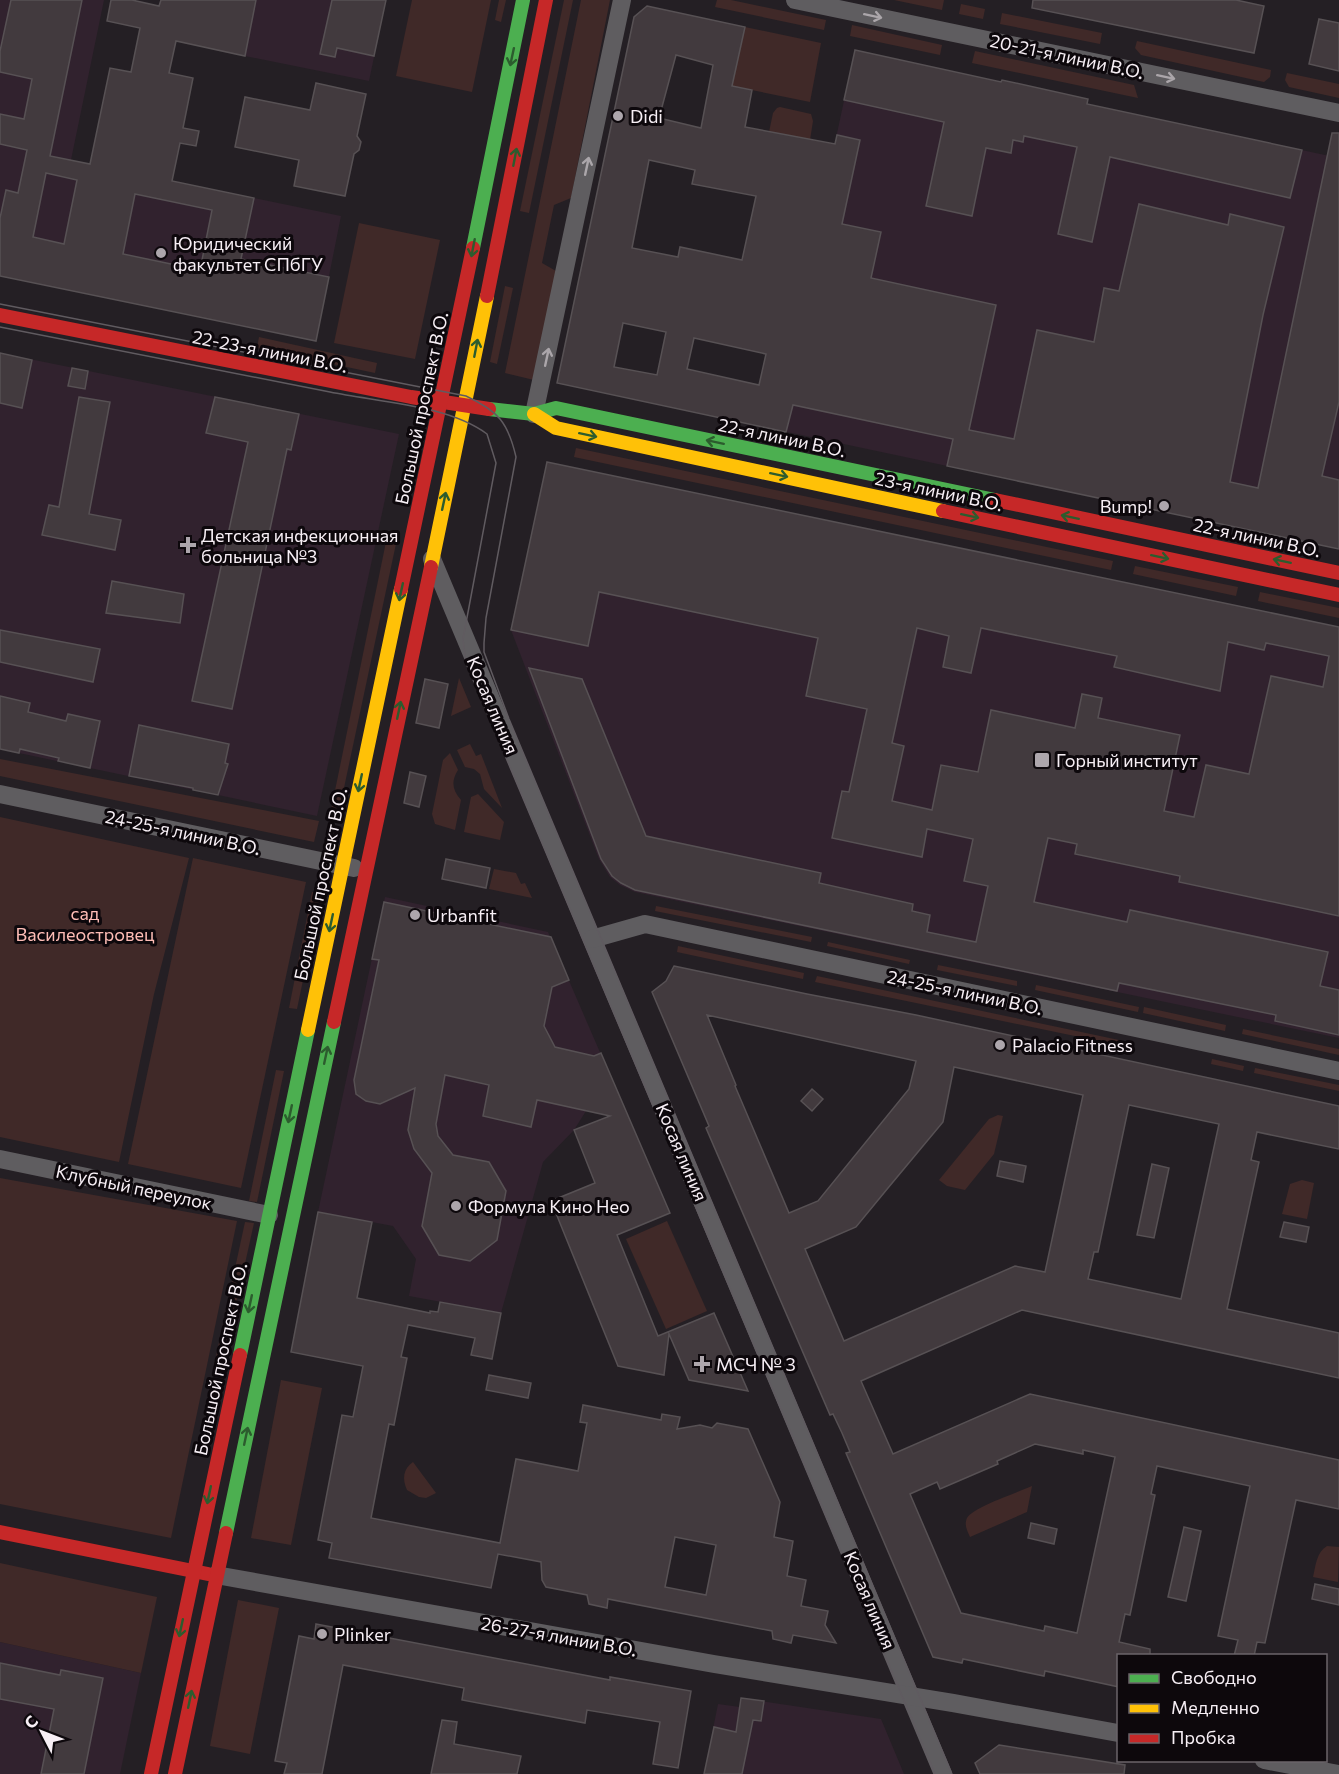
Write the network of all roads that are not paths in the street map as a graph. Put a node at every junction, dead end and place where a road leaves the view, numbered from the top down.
1 (524, 0) edge
2 (546, 0) edge
3 (622, 0) edge
4 (795, 0) edge
5 (1339, 113) edge
6 (0, 315) edge
7 (441, 402) junction
8 (464, 405) junction
9 (534, 414) junction
10 (413, 535) junction
11 (432, 558) junction
12 (1339, 573) edge
13 (1339, 595) edge
14 (0, 794) edge
15 (343, 866) junction
16 (365, 870) junction
17 (592, 939) junction
18 (1339, 1071) edge
19 (0, 1159) edge
20 (269, 1215) junction
21 (0, 1532) edge
22 (194, 1571) junction
23 (216, 1575) junction
24 (911, 1696) junction
25 (1117, 1733) edge
26 (1270, 1762) edge
27 (150, 1774) edge
28 (175, 1774) edge
29 (943, 1774) edge
30 (1338, 1774) edge

1 -> 7 main road, Большой проспект В.О.
8 -> 2 main road
9 -> 3 street
4 -> 5 street, 20-21-я линии В.О.
6 - 7 main road, 22-23-я линии В.О.
7 - 8 main road, 22-23-я линии В.О.
7 - 10 main road, Большой проспект В.О.
8 - 9 main road, 22-23-я линии В.О.
11 -> 8 main road
12 -> 9 main road, 22-я линии В.О.
9 -> 13 main road, 23-я линии В.О.
10 - 11 street, Косая линия
10 -> 15 main road, Большой проспект В.О.
16 -> 11 main road
11 - 17 street, Косая линия
14 - 15 street, 24-25-я линии В.О.
15 - 16 street, 24-25-я линии В.О.
15 -> 20 main road, Большой проспект В.О.
23 -> 16 main road
17 - 18 street, 24-25-я линии В.О.
17 - 24 street, Косая линия
19 - 20 street, Клубный переулок
20 -> 22 main road, Большой проспект В.О.
21 - 22 main road, 26-27-я линии В.О.
22 - 23 main road, 26-27-я линии В.О.
22 -> 27 main road, Большой проспект В.О.
23 - 24 street, 26-27-я линии В.О.
28 -> 23 main road
24 - 25 street, 26-27-я линии В.О.
24 - 29 street, Косая линия
26 - 30 street

